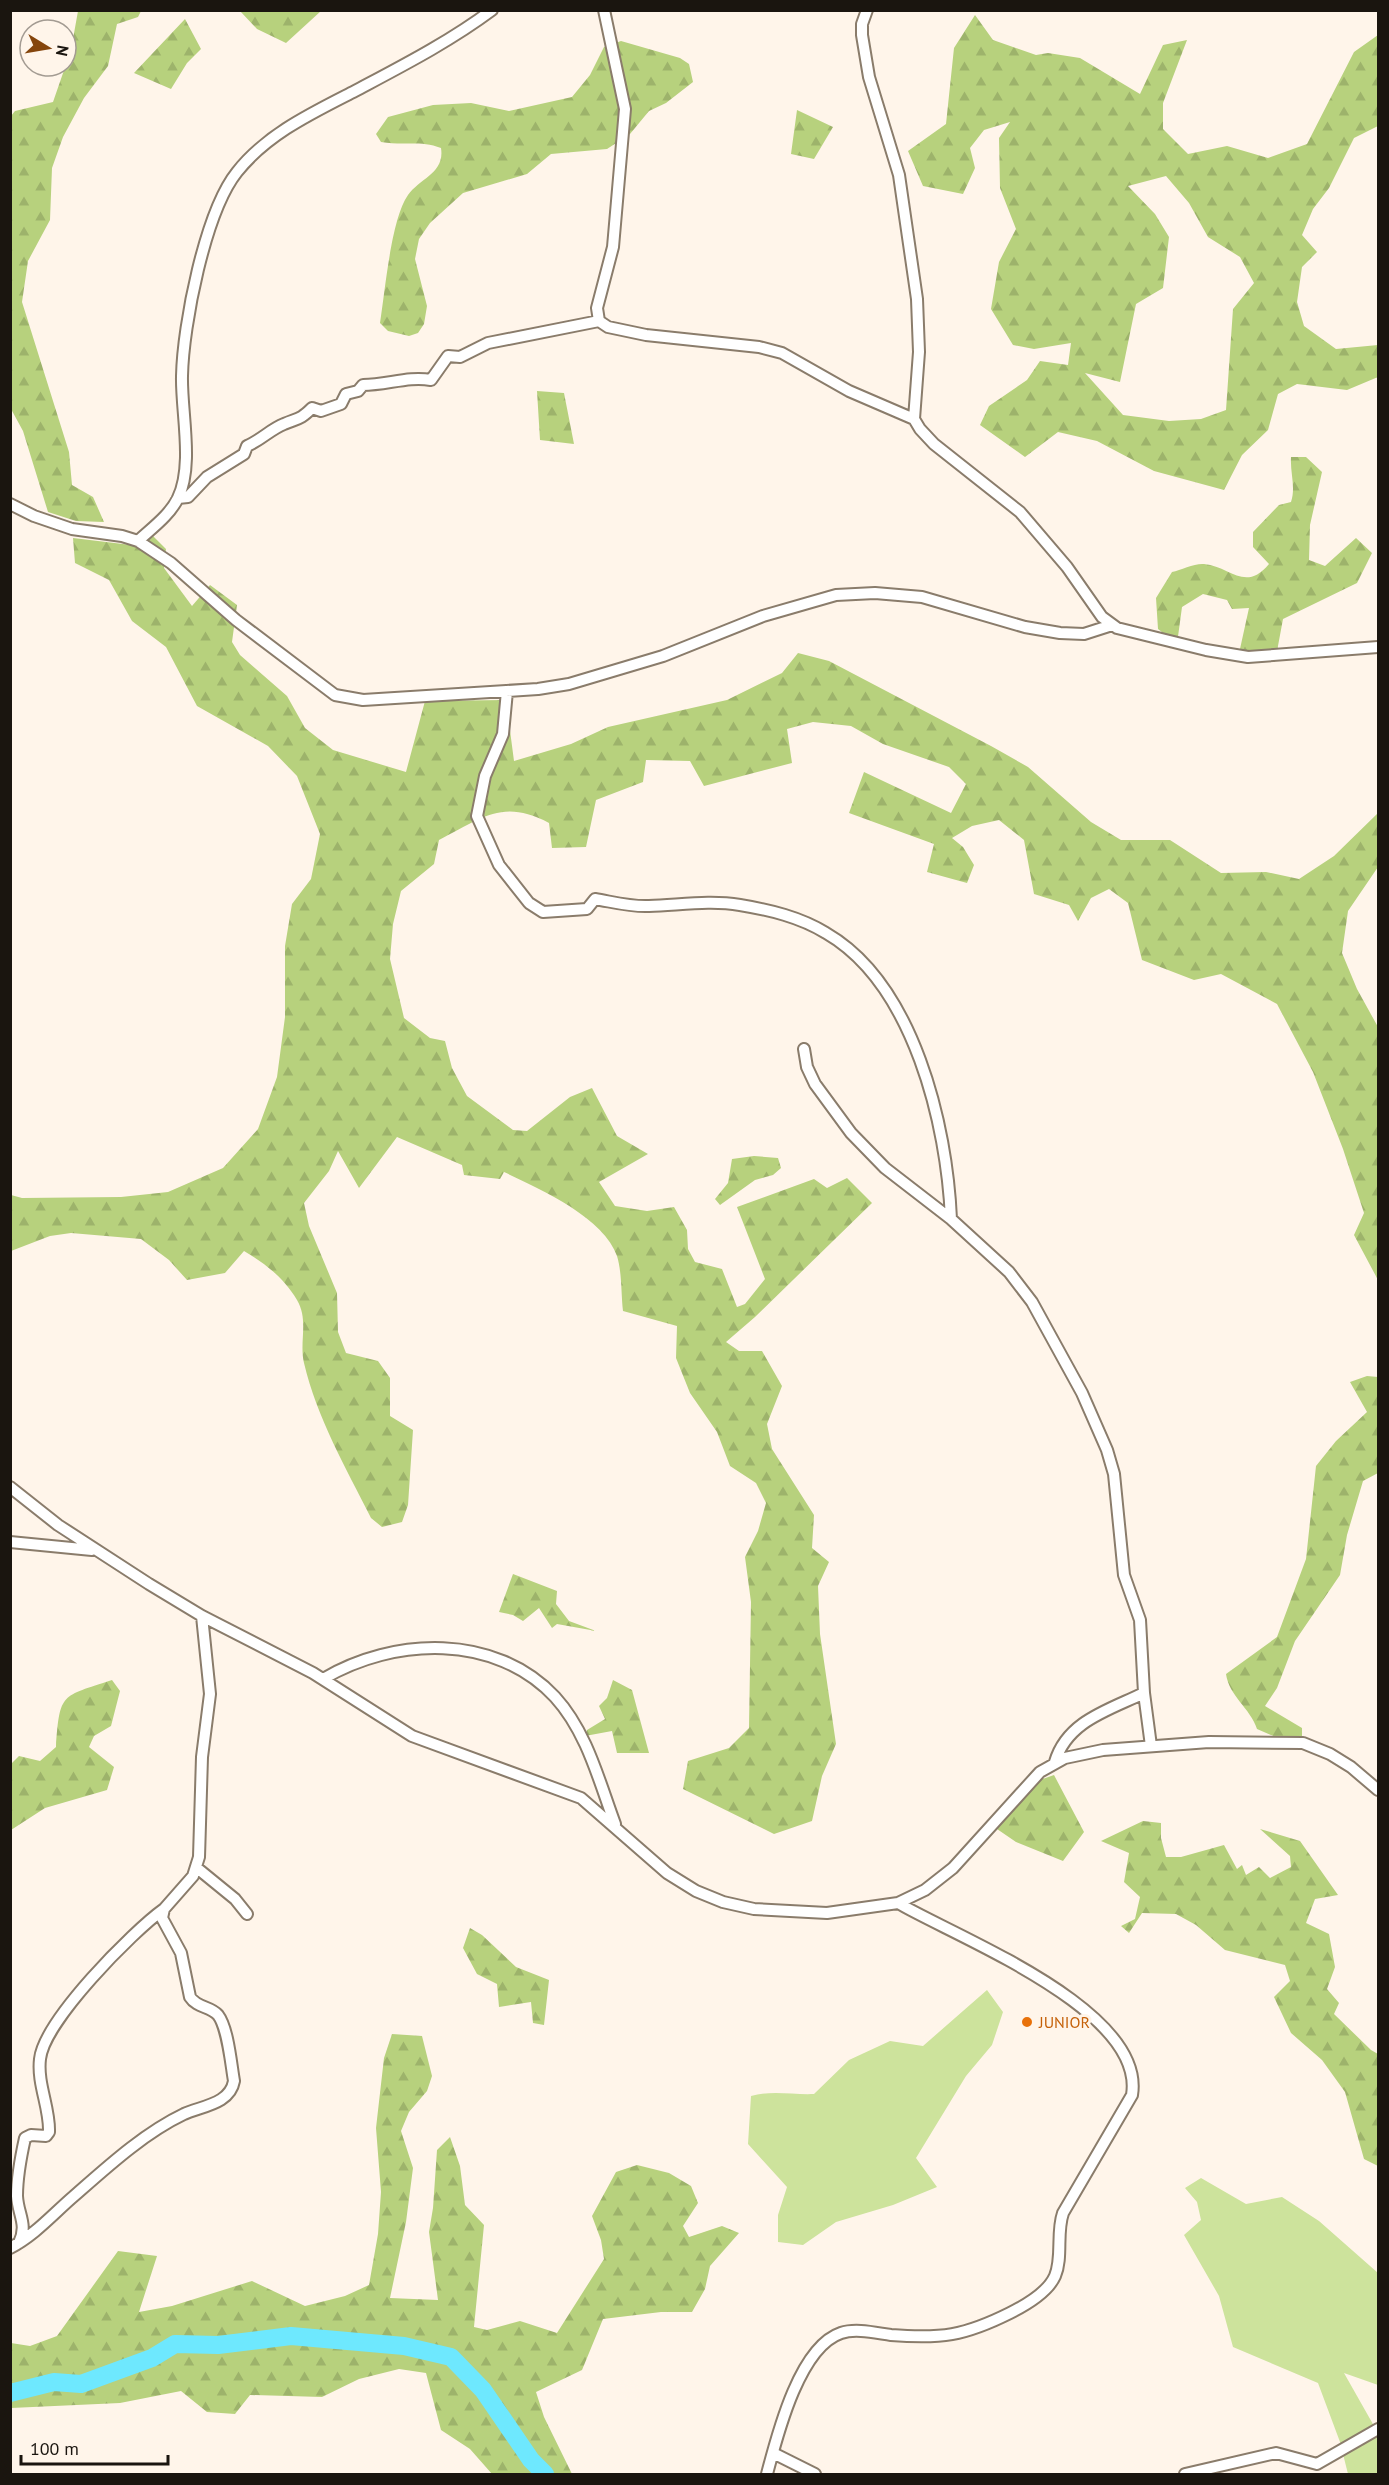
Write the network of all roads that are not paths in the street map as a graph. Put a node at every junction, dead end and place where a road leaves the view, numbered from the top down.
1 (492, 10) edge
2 (604, 10) edge
3 (867, 10) edge
4 (599, 321) junction
5 (914, 419) junction
6 (178, 498) junction
7 (10, 504) edge
8 (138, 541) junction
9 (1112, 625) junction
10 (1378, 647) edge
11 (507, 691) junction
12 (804, 1049) dead end
13 (951, 1219) junction
14 (10, 1487) edge
15 (10, 1542) edge
16 (96, 1550) junction
17 (201, 1616) junction
18 (323, 1679) junction
19 (1144, 1693) junction
20 (1151, 1746) junction
21 (1055, 1762) junction
22 (1378, 1790) edge
23 (616, 1827) junction
24 (197, 1868) junction
25 (898, 1903) junction
26 (164, 1909) junction
27 (248, 1914) dead end
28 (15, 2246) edge
29 (1378, 2429) edge
30 (773, 2453) junction
31 (767, 2475) edge
32 (815, 2475) edge
33 (1185, 2475) edge

1 - 6 street
2 - 4 street
3 - 5 street
4 - 5 street
4 - 6 street
5 - 9 street
6 - 8 street
7 - 8 street
8 - 11 street
9 - 10 street
9 - 11 street
11 - 13 street
12 - 13 street
13 - 19 street
14 - 16 street
15 - 16 street
16 - 17 street
17 - 18 street
17 - 24 street
18 - 23 street
18 - 23 street
19 - 20 street
19 - 21 street
20 - 21 street
20 - 22 street
21 - 25 street
23 - 25 street
24 - 26 street
24 - 27 street
25 - 30 street
26 - 28 street
26 - 28 street
29 - 33 street
30 - 31 street
30 - 32 street

